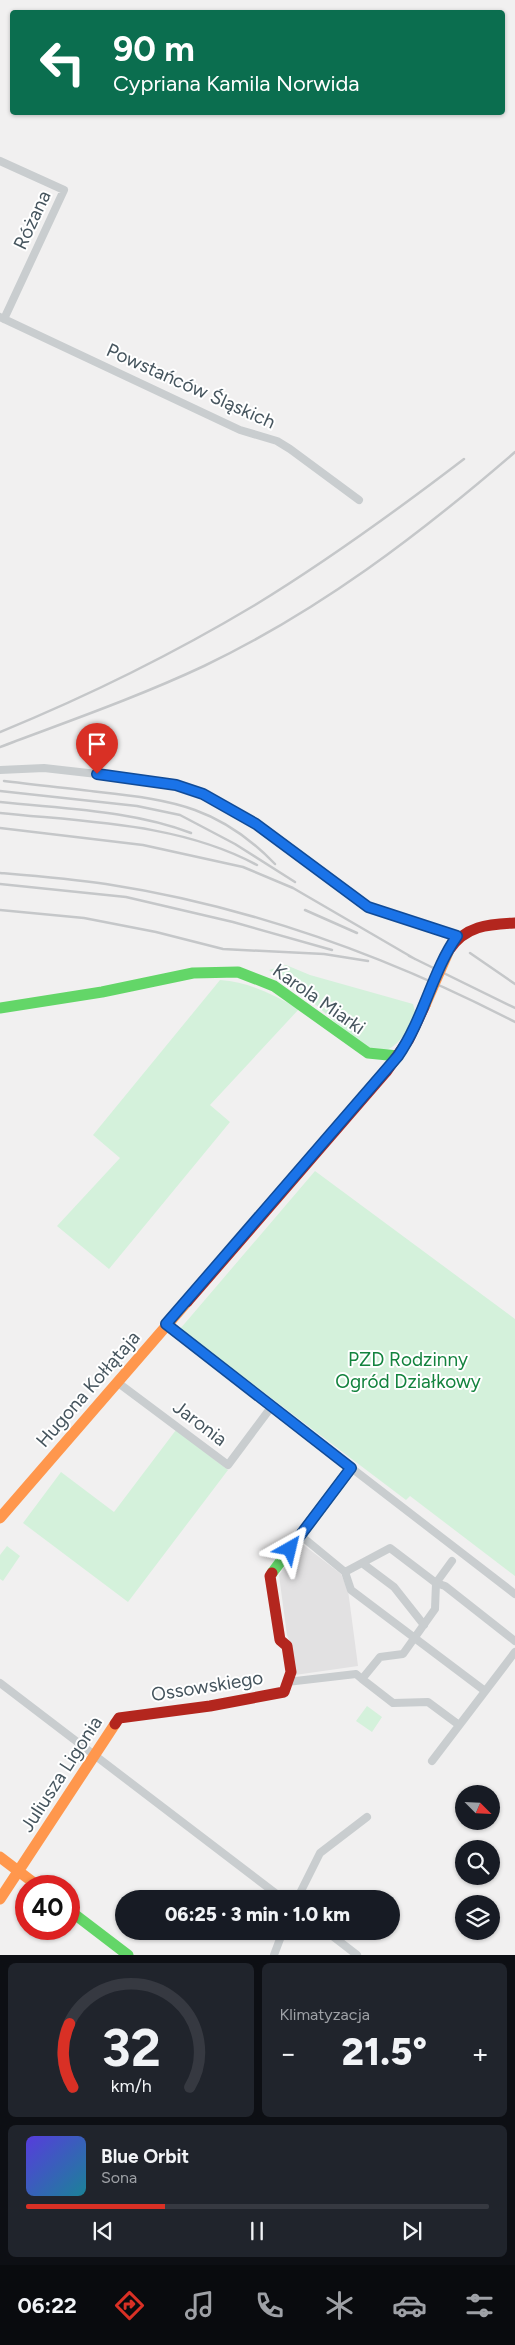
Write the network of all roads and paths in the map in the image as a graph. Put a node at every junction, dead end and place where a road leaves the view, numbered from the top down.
1 (0, 161) edge
2 (2, 318) edge
3 (359, 500) dead end
4 (0, 770) edge
5 (515, 923) edge
6 (457, 936) junction
7 (0, 1008) edge
8 (398, 1056) junction
9 (166, 1324) junction
10 (117, 1382) junction
11 (272, 1406) junction
12 (351, 1468) junction
13 (2, 1512) edge
14 (300, 1535) junction
15 (452, 1561) dead end
16 (362, 1563) junction
17 (345, 1572) junction
18 (436, 1583) junction
19 (515, 1594) edge
20 (424, 1625) junction
21 (414, 1638) junction
22 (515, 1641) edge
23 (515, 1652) edge
24 (362, 1679) junction
25 (287, 1682) junction
26 (0, 1683) edge
27 (485, 1691) junction
28 (119, 1718) joint
29 (459, 1724) junction
30 (94, 1754) junction
31 (432, 1761) dead end
32 (367, 1817) dead end
33 (0, 1857) edge
34 (18, 1871) junction
35 (23, 1875) edge
36 (272, 1890) edge
37 (302, 1890) edge
38 (0, 1899) edge
39 (80, 1918) edge
40 (280, 1940) edge
41 (338, 1940) edge
42 (128, 1955) edge
43 (274, 1955) edge
44 (357, 1955) edge

1 - 2 street, Różana
2 - 3 street, Powstańców Śląskich
4 - 6 street
5 - 6 street
6 - 8 street, bridge
7 - 8 street, Karola Miarki
8 - 9 street, Hugona Kołłątaja
9 - 10 street, Hugona Kołłątaja
9 - 11 street
10 - 11 street, Jaronia
10 - 13 street, Hugona Kołłątaja
11 - 12 street
12 - 14 street, Ossowskiego
12 - 19 street
14 - 17 street
14 - 25 street, Ossowskiego
15 - 18 street
16 - 17 street
16 - 18 street
16 - 20 street
17 - 21 street
18 - 20 street
18 - 22 street
20 - 21 street
21 - 24 street
21 - 27 street
23 - 27 street
24 - 25 street
24 - 29 street
25 - 28 street, Ossowskiego
26 - 30 street
27 - 29 street
28 - 30 street, Juliusza Ligonia
29 - 31 street
30 - 34 street, Juliusza Ligonia
30 - 36 street
32 - 37 street
33 - 34 street
34 - 35 street
34 - 38 street, Juliusza Ligonia
39 - 42 street
40 - 43 street
41 - 44 street

